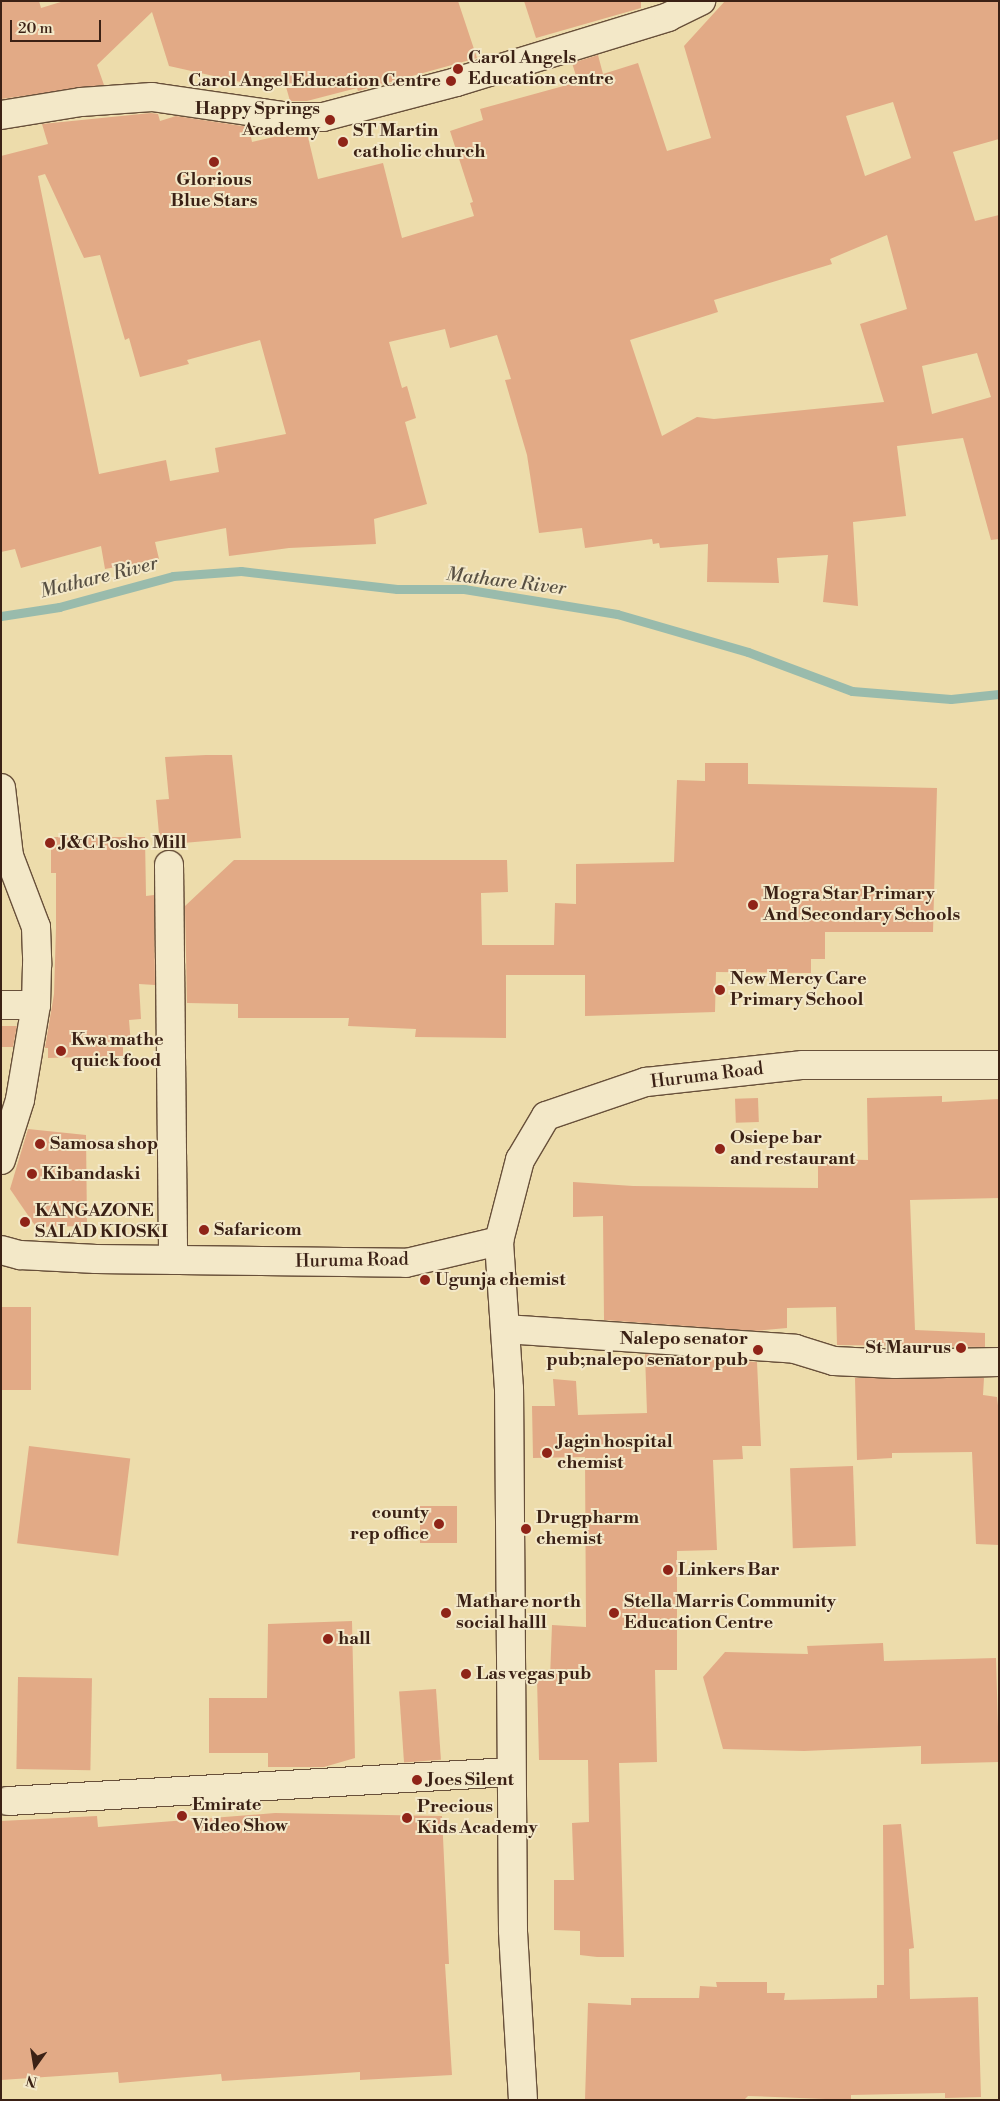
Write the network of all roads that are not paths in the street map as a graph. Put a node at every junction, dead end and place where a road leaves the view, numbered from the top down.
1 (701, 1) edge
2 (1, 115) edge
3 (1, 788) edge
4 (170, 865) dead end
5 (1, 1005) edge
6 (36, 1005) junction
7 (999, 1065) edge
8 (1, 1160) edge
9 (499, 1241) junction
10 (1, 1250) edge
11 (173, 1260) junction
12 (505, 1329) junction
13 (999, 1362) edge
14 (510, 1772) junction
15 (8, 1801) dead end
16 (523, 2100) edge

1 - 2 street
3 - 6 street
4 - 11 street
5 - 6 street
6 - 8 street
7 - 9 street, Huruma Road
9 - 11 street, Huruma Road
9 - 12 street
10 - 11 street, Huruma Road
12 - 13 street
12 - 14 street
14 - 15 street
14 - 16 street

